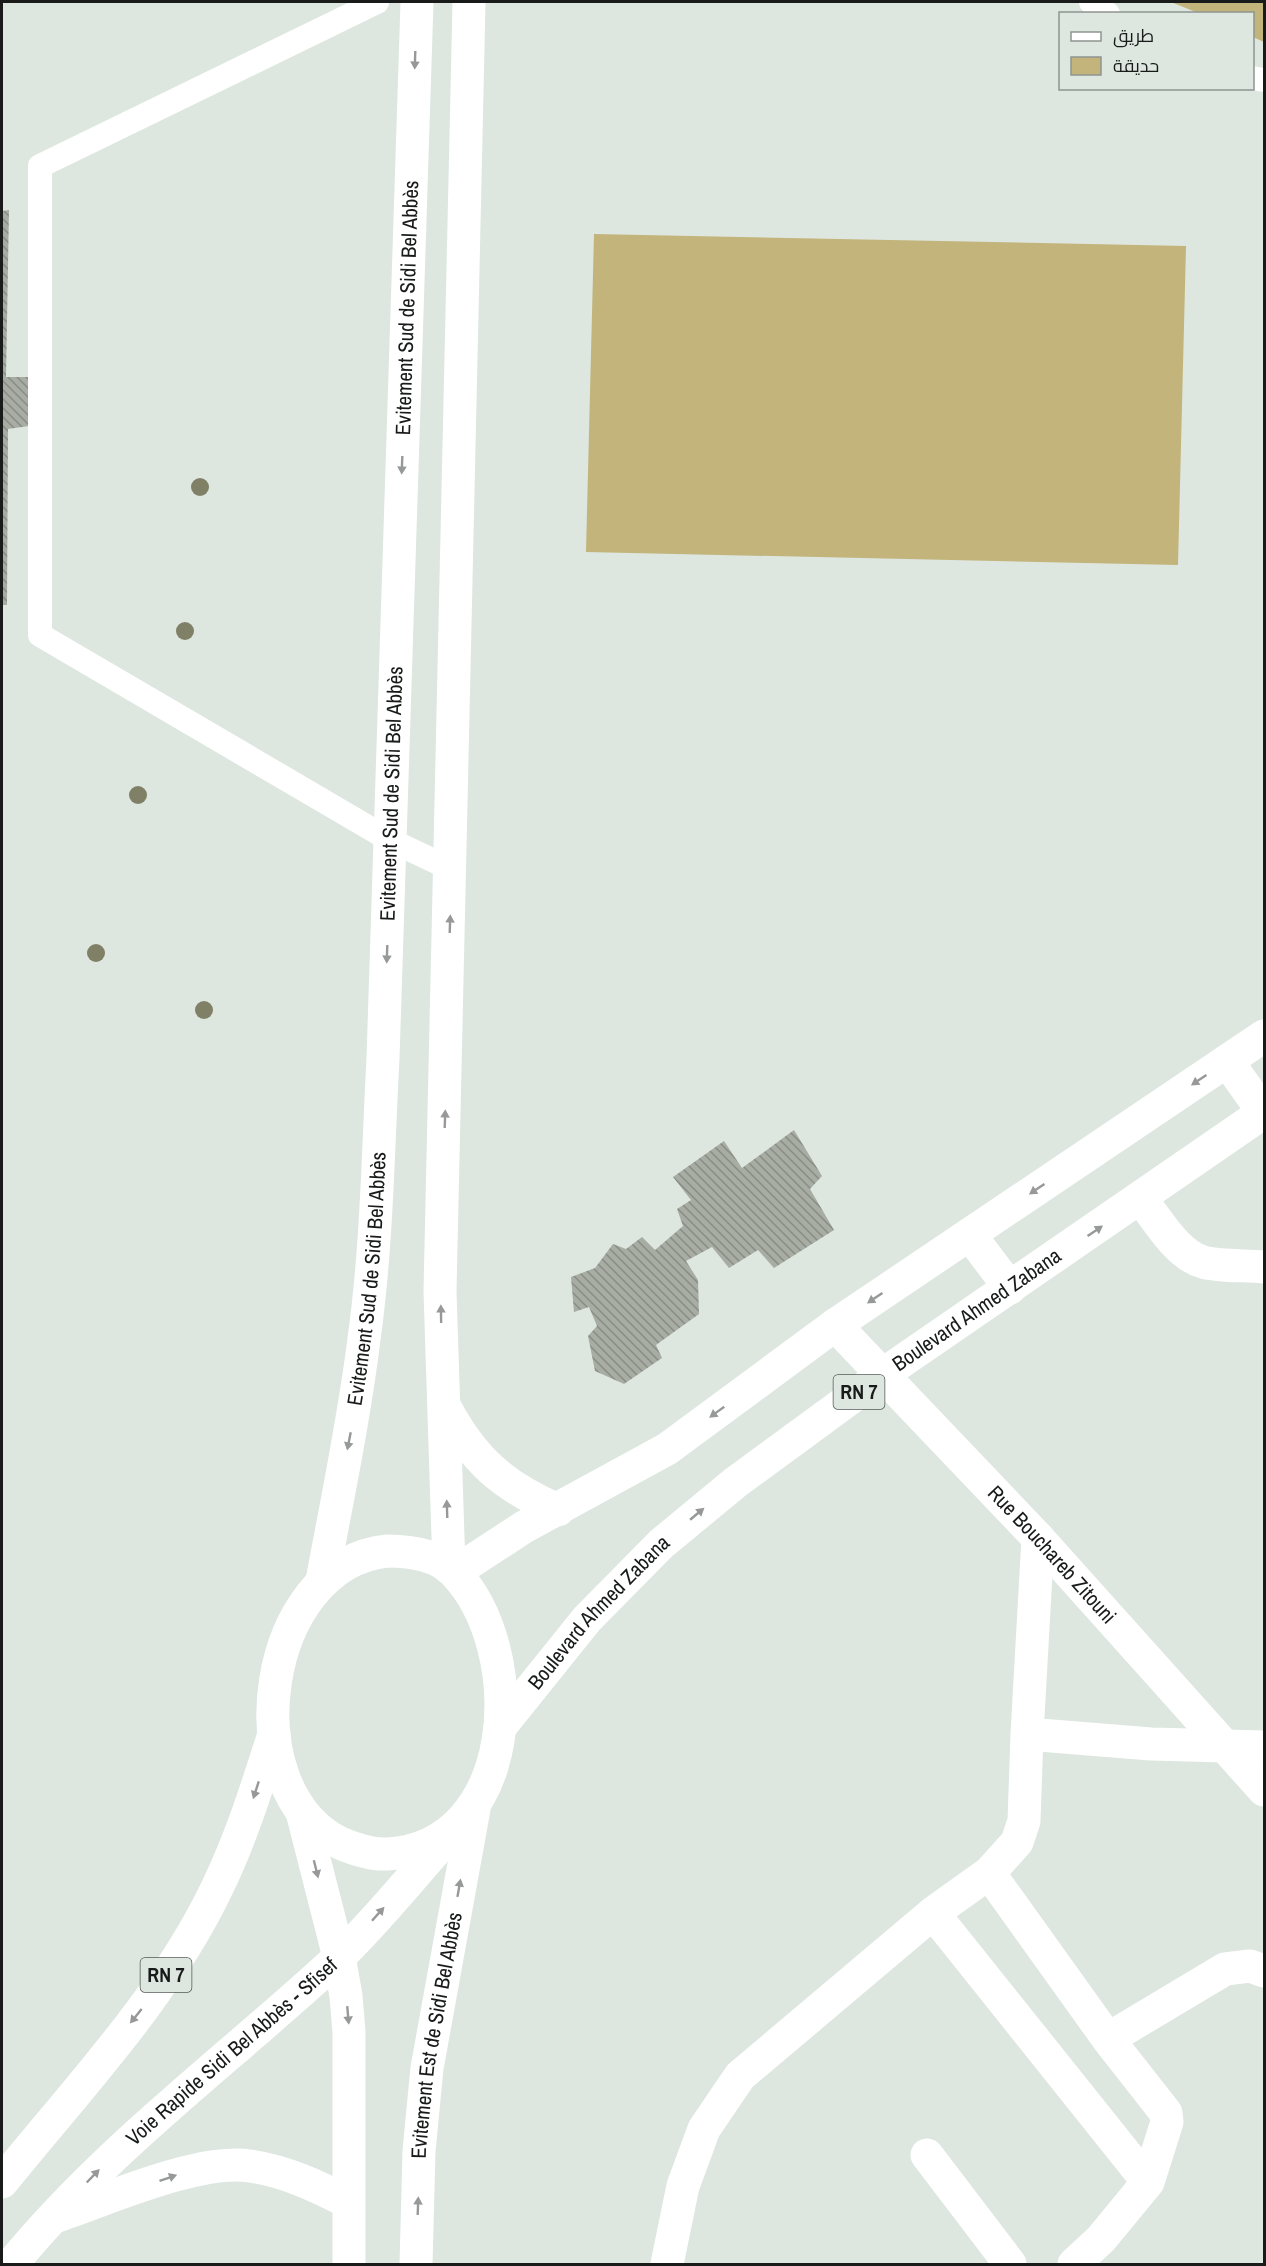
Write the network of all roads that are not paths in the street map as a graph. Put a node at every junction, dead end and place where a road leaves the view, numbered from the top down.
1 (377, 2) edge
2 (417, 2) edge
3 (469, 2) edge
4 (1091, 2) edge
5 (1105, 12) edge
6 (390, 840) junction
7 (451, 869) junction
8 (1264, 1036) edge
9 (1227, 1061) junction
10 (1264, 1112) edge
11 (1141, 1199) junction
12 (970, 1234) junction
13 (1264, 1267) edge
14 (1010, 1288) junction
15 (835, 1325) junction
16 (882, 1375) junction
17 (443, 1404) junction
18 (558, 1510) junction
19 (1038, 1538) junction
20 (452, 1570) junction
21 (322, 1581) junction
22 (501, 1726) junction
23 (274, 1734) junction
24 (1027, 1734) junction
25 (1227, 1747) junction
26 (1264, 1747) edge
27 (1264, 1790) edge
28 (474, 1809) junction
29 (302, 1812) junction
30 (449, 1835) junction
31 (989, 1873) junction
32 (933, 1913) junction
33 (339, 1957) junction
34 (1264, 1971) edge
35 (1108, 2038) junction
36 (927, 2155) dead end
37 (2, 2182) edge
38 (1148, 2182) junction
39 (348, 2202) junction
40 (53, 2218) junction
41 (12, 2265) edge
42 (349, 2265) edge
43 (416, 2265) edge
44 (667, 2265) edge
45 (1010, 2265) edge
46 (1074, 2265) edge

1 - 6 lane
2 -> 6 main road, Evitement Sud de Sidi Bel Abbès
3 - 7 main road
4 - 5 lane
6 - 7 lane
6 -> 21 main road, Evitement Sud de Sidi Bel Abbès
17 -> 7 main road
8 - 9 main road
9 - 10 main road
9 -> 12 main road
10 - 11 main road, Boulevard Ahmed Zabana / RN 7
11 - 13 main road
14 -> 11 main road, Boulevard Ahmed Zabana / RN 7
12 - 14 main road
12 -> 15 main road
14 - 16 main road, Boulevard Ahmed Zabana / RN 7
15 - 16 main road, Rue Bouchareb Zitouni
15 -> 18 main road
16 - 19 main road, Rue Bouchareb Zitouni
22 -> 16 main road, Boulevard Ahmed Zabana / RN 7
17 - 18 main road
20 -> 17 main road
18 - 20 main road
19 - 24 main road
19 - 25 main road, Rue Bouchareb Zitouni
20 - 21 main road
20 - 22 main road
21 - 23 main road
22 - 28 main road
23 - 29 main road
23 -> 37 main road, RN 7
24 - 25 main road
24 - 31 main road
25 - 26 main road
25 - 27 main road, Rue Bouchareb Zitouni
28 - 30 main road, Voie Rapide Sidi Bel Abbès - Sfisef
43 -> 28 main road, Evitement Est de Sidi Bel Abbès
29 - 30 main road
29 -> 33 main road
33 -> 30 main road, Voie Rapide Sidi Bel Abbès - Sfisef
31 - 32 main road
31 - 35 main road
32 - 38 main road
32 - 44 main road
33 -> 39 main road
40 -> 33 main road, Voie Rapide Sidi Bel Abbès - Sfisef
34 - 35 main road
35 - 38 main road
36 - 45 main road
38 - 46 main road
40 -> 39 main road
39 - 42 main road
40 - 41 main road, Voie Rapide Sidi Bel Abbès - Sfisef

